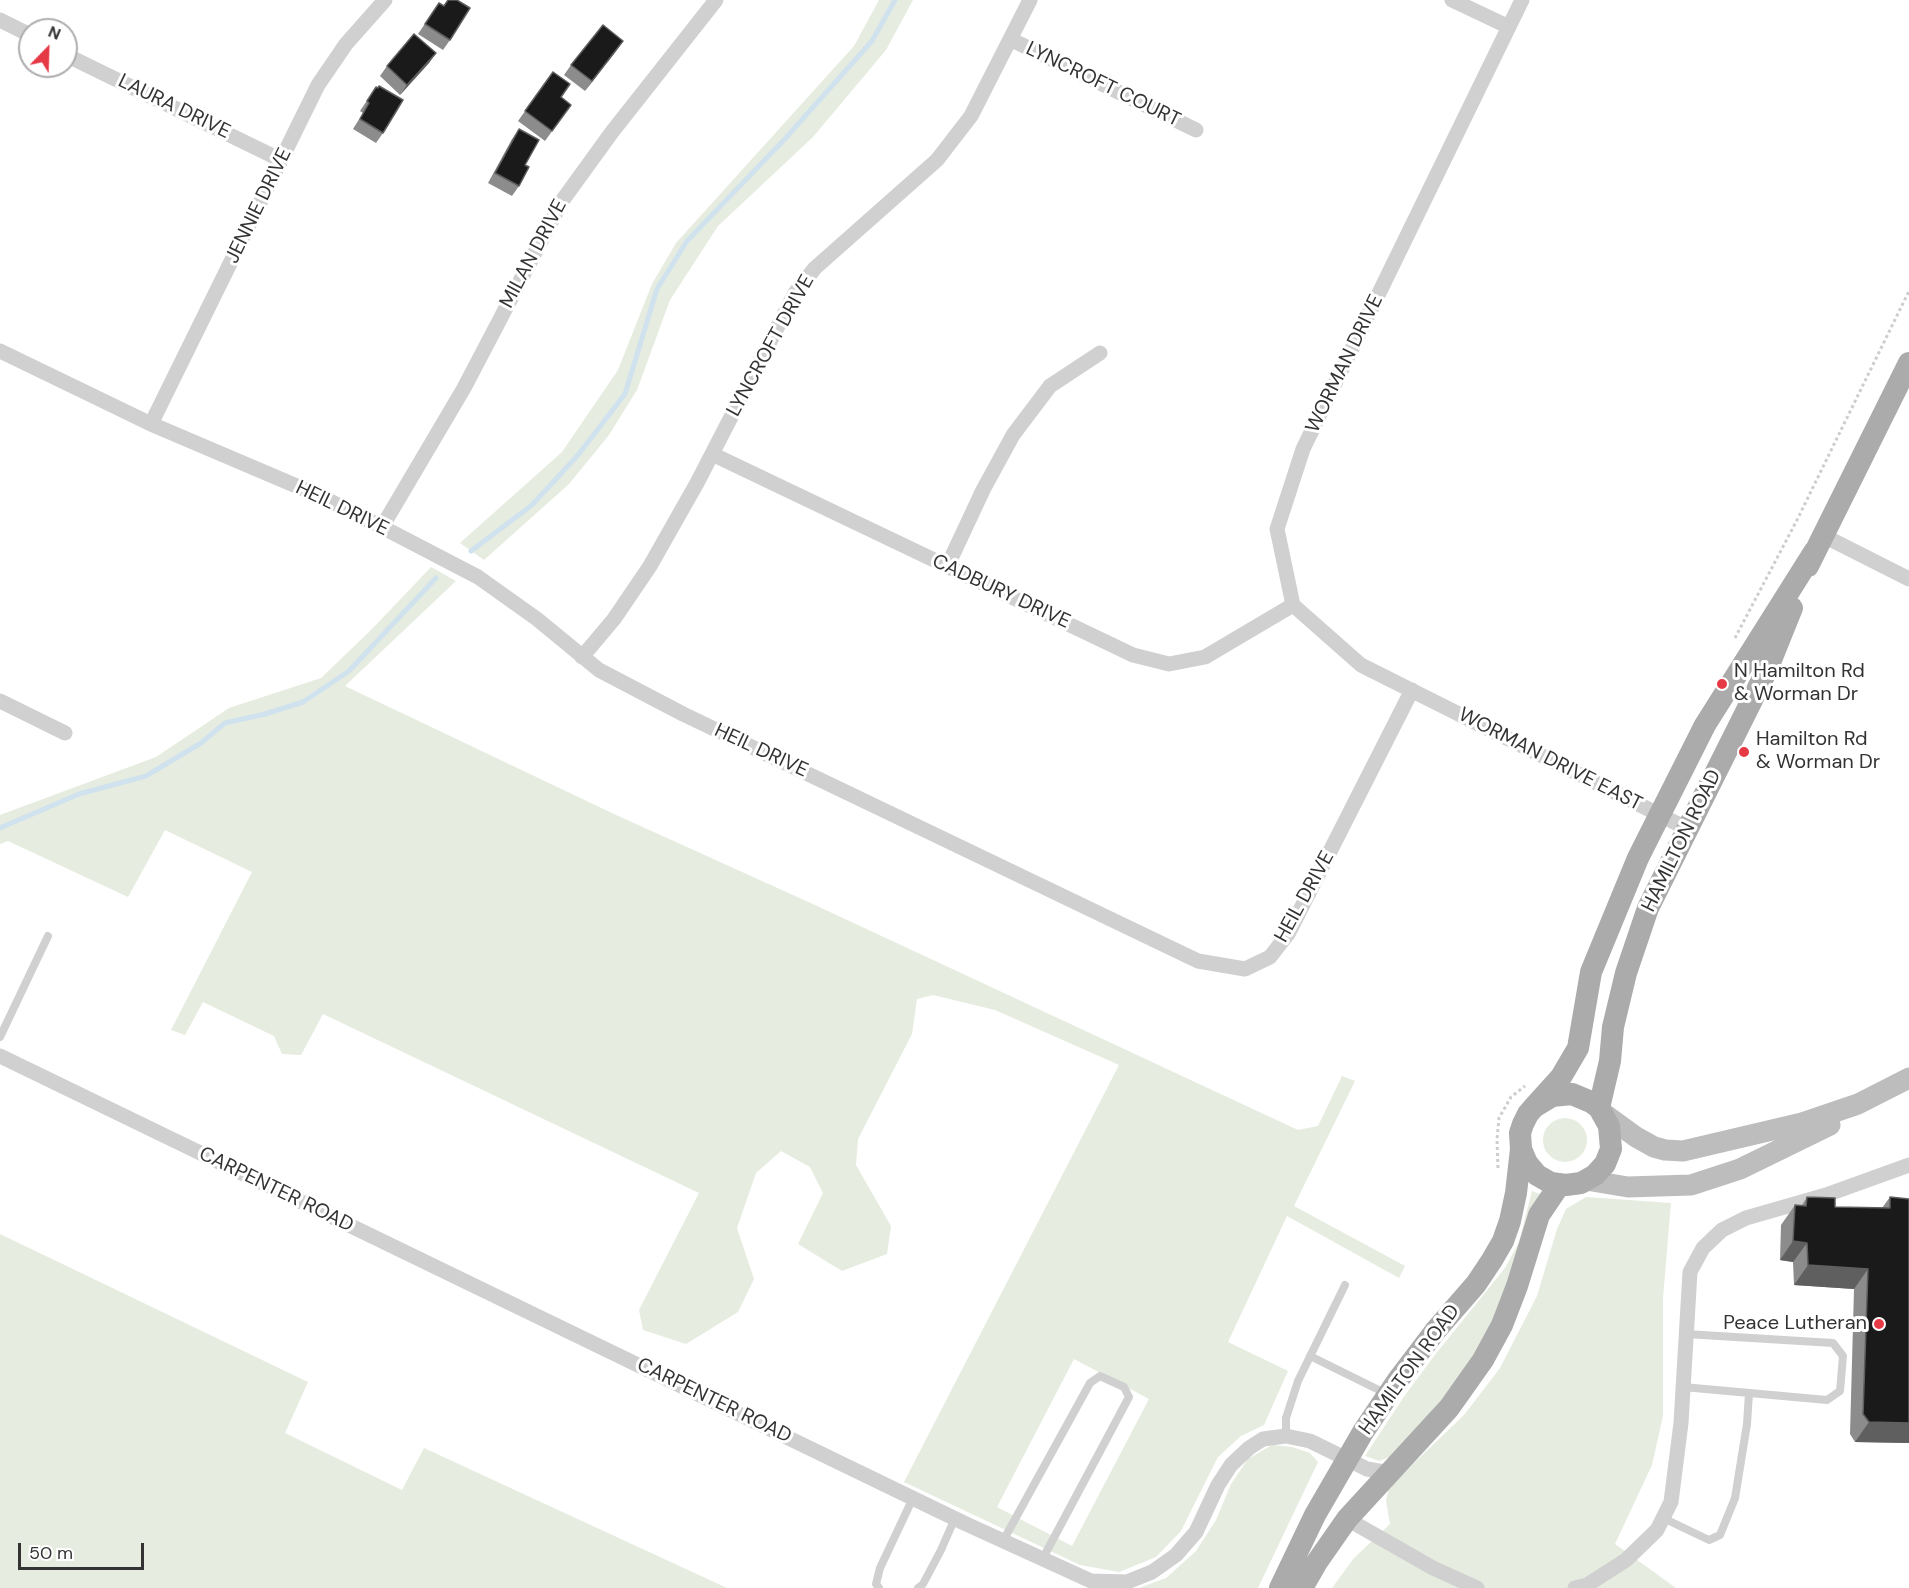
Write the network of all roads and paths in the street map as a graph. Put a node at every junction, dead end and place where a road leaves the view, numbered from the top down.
1 (385, 0) edge
2 (716, 0) edge
3 (1030, 0) edge
4 (1452, 0) edge
5 (1522, 0) edge
6 (0, 20) edge
7 (1509, 27) junction
8 (18, 29) edge
9 (1010, 39) junction
10 (78, 61) edge
11 (1196, 130) dead end
12 (281, 160) junction
13 (1909, 291) edge
14 (0, 351) edge
15 (1100, 353) dead end
16 (1909, 363) edge
17 (151, 424) junction
18 (712, 454) junction
19 (382, 527) junction
20 (1818, 544) junction
21 (947, 567) junction
22 (1909, 579) edge
23 (1293, 605) junction
24 (1731, 646) dead end
25 (582, 657) junction
26 (1412, 690) junction
27 (0, 701) edge
28 (65, 733) dead end
29 (1660, 815) junction
30 (1688, 829) junction
31 (48, 936) dead end
32 (0, 1037) edge
33 (0, 1056) edge
34 (1909, 1078) edge
35 (1528, 1083) dead end
36 (1561, 1086) junction
37 (1858, 1104) junction
38 (1604, 1118) junction
39 (1521, 1149) junction
40 (1909, 1165) edge
41 (1498, 1169) dead end
42 (1576, 1182) junction
43 (1346, 1285) dead end
44 (1686, 1334) junction
45 (1310, 1356) junction
46 (1683, 1388) junction
47 (1749, 1393) junction
48 (1388, 1395) junction
49 (1286, 1436) junction
50 (1347, 1459) junction
51 (1397, 1466) junction
52 (913, 1498) junction
53 (955, 1518) junction
54 (1663, 1518) junction
55 (1347, 1519) junction
56 (1003, 1541) junction
57 (1042, 1560) junction
58 (1288, 1586) edge
59 (879, 1588) edge
60 (918, 1588) edge
61 (1477, 1588) edge
62 (1575, 1588) edge

1 - 12 street, JENNIE DRIVE
2 - 19 street, MILAN DRIVE
3 - 9 street, LYNCROFT DRIVE
4 - 7 street
5 - 7 street, WORMAN DRIVE
6 - 8 street
7 - 23 street, WORMAN DRIVE
9 - 11 street, LYNCROFT COURT
9 - 18 street, LYNCROFT DRIVE
10 - 12 street, LAURA DRIVE
12 - 17 street, JENNIE DRIVE
13 - 24 path
14 - 17 street, HEIL DRIVE
15 - 21 street
16 - 20 main road, HAMILTON ROAD
17 - 19 street, HEIL DRIVE
18 - 21 street, CADBURY DRIVE
18 - 25 street, LYNCROFT DRIVE
19 - 25 street, HEIL DRIVE
20 - 22 street
20 - 29 main road, HAMILTON ROAD
20 - 30 main road, HAMILTON ROAD
21 - 23 street, CADBURY DRIVE
23 - 26 street
25 - 26 street, HEIL DRIVE
26 - 29 street, WORMAN DRIVE EAST
27 - 28 street
29 - 30 street, WORMAN DRIVE EAST
29 - 36 main road, HAMILTON ROAD
30 - 38 main road, HAMILTON ROAD
31 - 32 lane
33 - 52 street, CARPENTER ROAD
34 - 37 main road
35 - 41 path
36 - 38 main road
36 - 39 main road
37 - 38 main road
37 - 42 main road
38 - 42 main road
39 - 42 main road
39 - 48 main road, HAMILTON ROAD
40 - 44 street
42 - 51 main road, HAMILTON ROAD
43 - 45 lane
44 - 46 street
44 - 47 lane
45 - 48 lane
45 - 49 lane
46 - 47 lane
46 - 54 street
47 - 54 lane
48 - 50 main road, HAMILTON ROAD
49 - 50 street, CARPENTER ROAD
49 - 57 street, CARPENTER ROAD
50 - 51 street, CARPENTER ROAD
50 - 58 main road, HAMILTON ROAD
51 - 55 main road, HAMILTON ROAD
52 - 53 street, CARPENTER ROAD
52 - 59 lane
53 - 56 street, CARPENTER ROAD
53 - 60 lane
54 - 62 street
55 - 58 main road, HAMILTON ROAD
55 - 61 street
56 - 57 street, CARPENTER ROAD
56 - 57 lane

